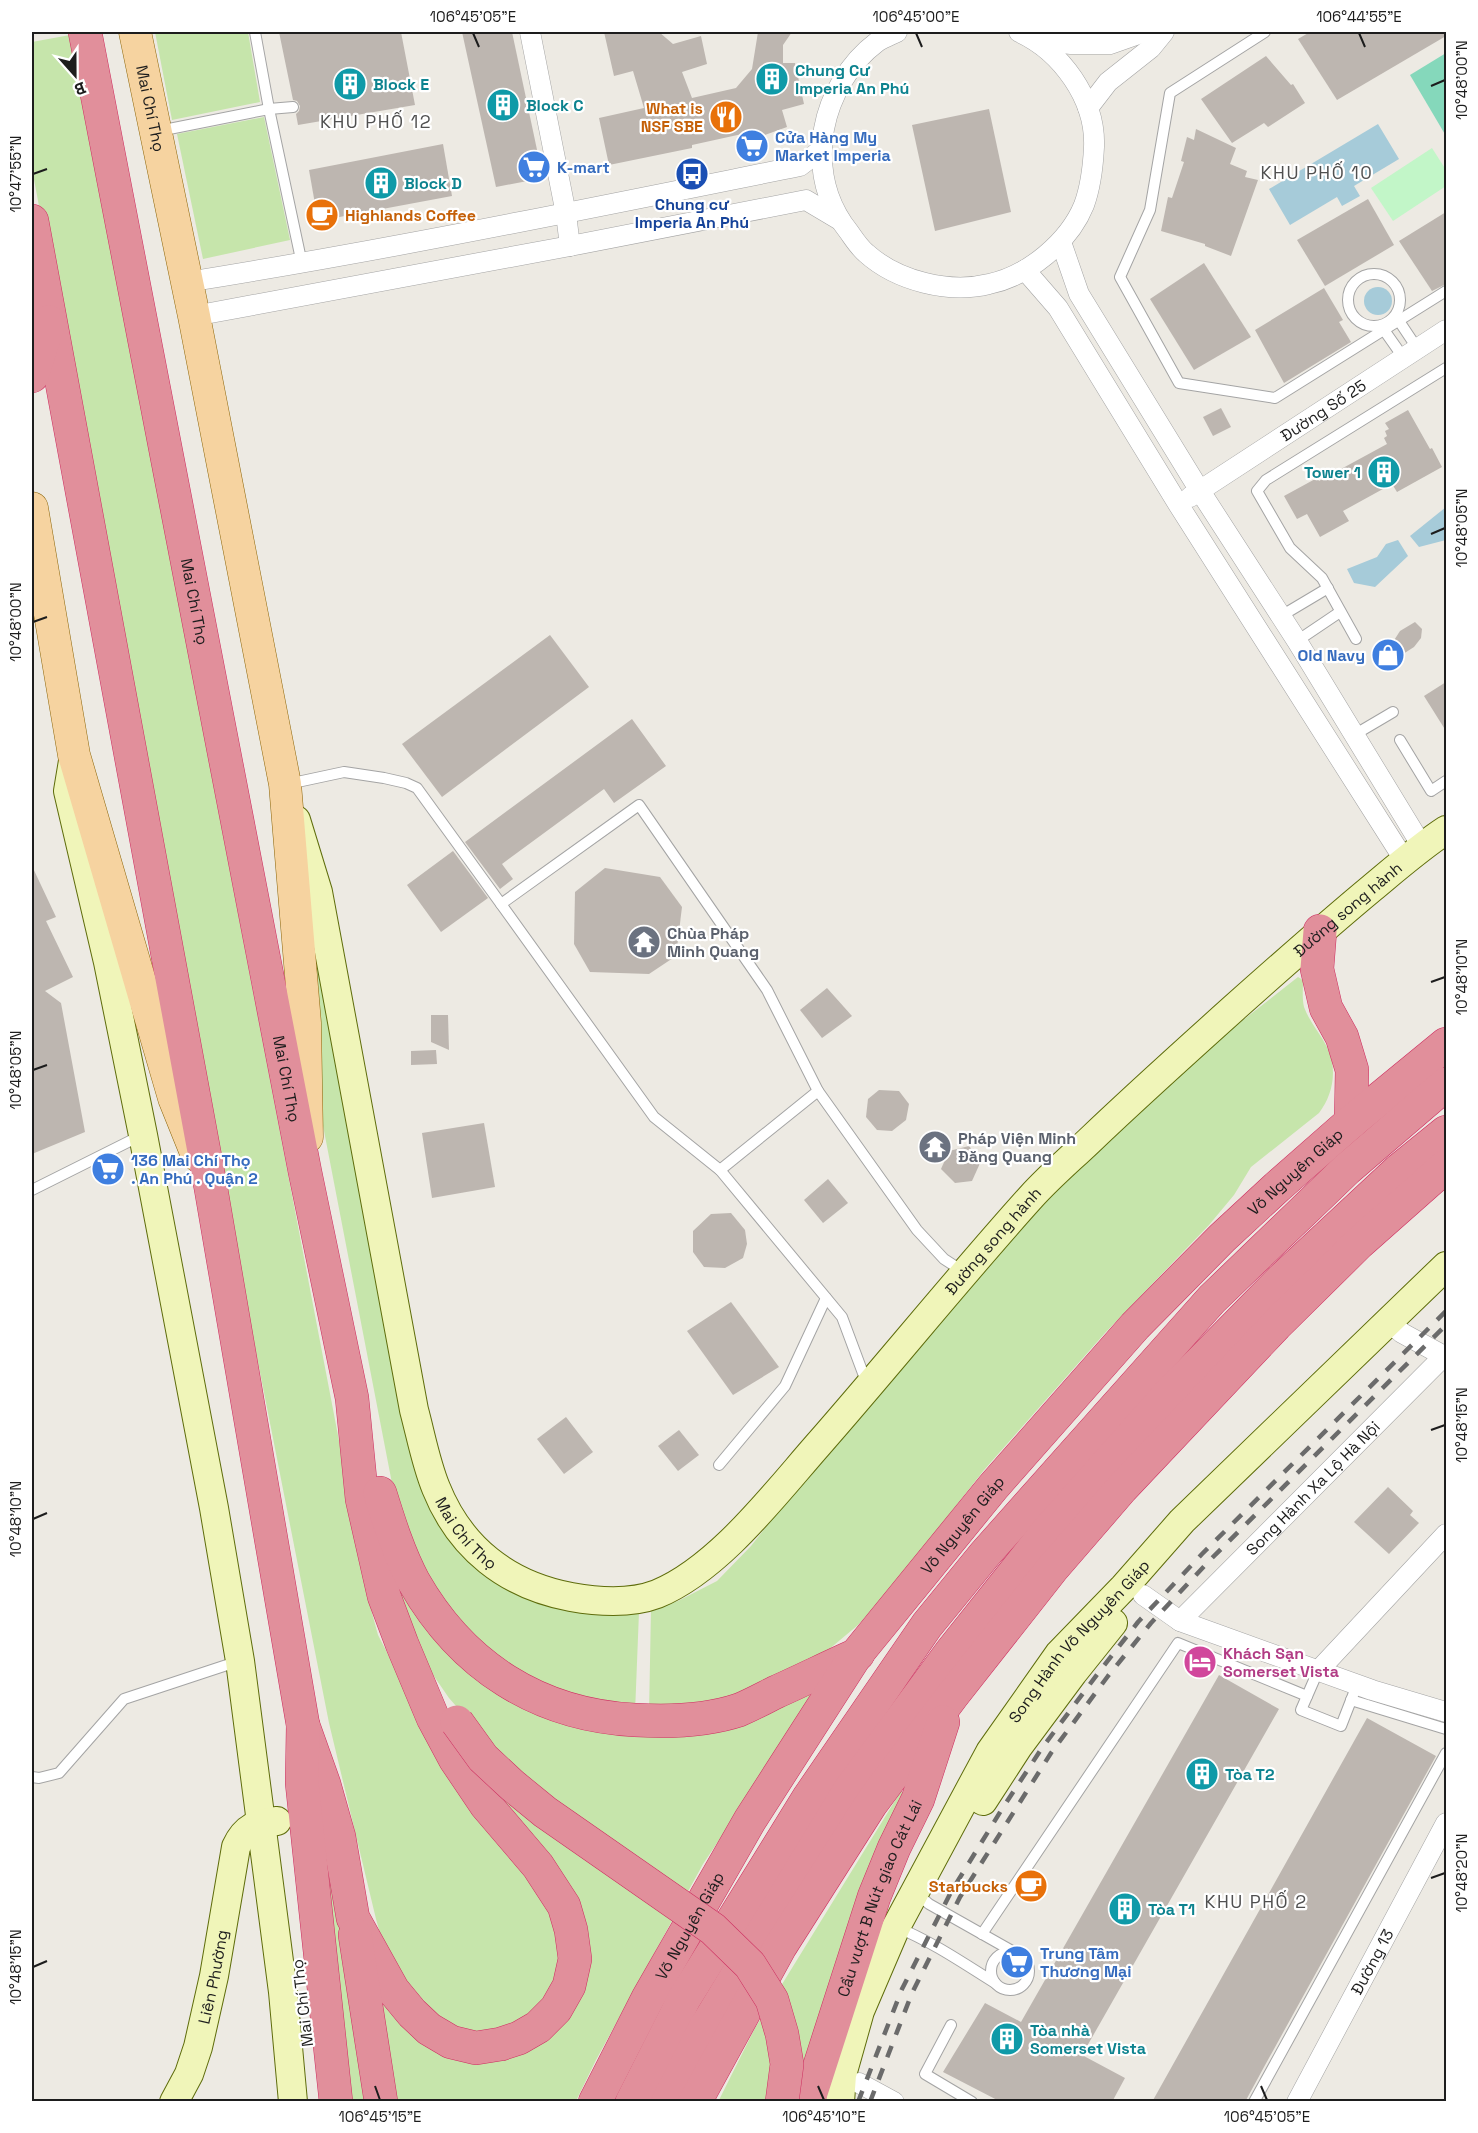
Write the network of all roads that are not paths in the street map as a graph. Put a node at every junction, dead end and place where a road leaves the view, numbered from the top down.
1 (85, 32) edge
2 (135, 32) edge
3 (255, 32) edge
4 (530, 32) edge
5 (897, 32) edge
6 (1150, 32) edge
7 (1164, 32) edge
8 (1265, 32) edge
9 (1028, 36) edge
10 (882, 37) edge
11 (293, 107) dead end
12 (1088, 108) junction
13 (269, 109) junction
14 (156, 132) junction
15 (821, 150) junction
16 (566, 214) junction
17 (838, 219) junction
18 (32, 220) edge
19 (1061, 242) junction
20 (570, 246) junction
21 (302, 264) junction
22 (1025, 270) junction
23 (187, 282) junction
24 (1446, 291) edge
25 (288, 298) junction
26 (194, 315) junction
27 (50, 318) junction
28 (1391, 324) junction
29 (1446, 330) edge
30 (1410, 353) junction
31 (1446, 368) edge
32 (32, 371) edge
33 (68, 411) junction
34 (1200, 491) junction
35 (1178, 504) junction
36 (32, 508) edge
37 (1328, 588) junction
38 (1340, 612) junction
39 (1281, 616) junction
40 (1356, 639) dead end
41 (1297, 641) junction
42 (1393, 712) dead end
43 (1354, 735) junction
44 (1400, 740) dead end
45 (74, 755) junction
46 (1446, 781) edge
47 (285, 784) junction
48 (1446, 830) edge
49 (1414, 853) junction
50 (501, 904) junction
51 (1320, 931) junction
52 (1446, 1044) edge
53 (1446, 1084) edge
54 (818, 1091) junction
55 (307, 1122) junction
56 (1351, 1122) junction
57 (1446, 1132) edge
58 (143, 1135) junction
59 (1446, 1166) edge
60 (720, 1170) junction
61 (305, 1172) junction
62 (211, 1189) junction
63 (32, 1190) edge
64 (1446, 1266) edge
65 (964, 1272) junction
66 (1446, 1290) edge
67 (826, 1298) junction
68 (1395, 1328) junction
69 (1445, 1357) edge
70 (868, 1388) junction
71 (354, 1412) junction
72 (719, 1465) dead end
73 (993, 1487) junction
74 (379, 1490) junction
75 (1445, 1538) edge
76 (731, 1541) joint
77 (985, 1554) junction
78 (1133, 1591) junction
79 (1180, 1621) junction
80 (927, 1625) junction
81 (402, 1644) junction
82 (856, 1655) junction
83 (240, 1661) junction
84 (1318, 1671) junction
85 (1354, 1693) junction
86 (952, 1696) junction
87 (1307, 1696) junction
88 (1446, 1712) edge
89 (303, 1725) junction
90 (1446, 1729) edge
91 (1446, 1753) edge
92 (254, 1767) junction
93 (32, 1777) edge
94 (270, 1822) junction
95 (1446, 1823) edge
96 (236, 1846) junction
97 (1439, 1854) edge
98 (922, 1898) junction
99 (353, 1918) junction
100 (904, 1930) junction
101 (982, 1934) junction
102 (766, 1949) junction
103 (1014, 1953) junction
104 (748, 1981) junction
105 (994, 1983) junction
106 (951, 2025) dead end
107 (849, 2090) edge
108 (174, 2102) edge
109 (293, 2102) edge
110 (311, 2102) edge
111 (336, 2102) edge
112 (381, 2102) edge
113 (595, 2102) edge
114 (632, 2102) edge
115 (668, 2102) edge
116 (695, 2102) edge
117 (782, 2102) edge
118 (808, 2102) edge
119 (894, 2102) edge
120 (972, 2102) edge
121 (1254, 2102) edge
122 (1297, 2102) edge

1 - 61 highway, Mai Chí Thọ
2 - 14 main road, Mai Chí Thọ
3 - 13 lane
4 - 16 street
5 - 10 street
6 - 9 street
7 - 12 street
8 - 28 lane
9 - 12 street
10 - 15 street
11 - 13 lane
12 - 19 street
13 - 14 lane
13 - 21 lane
14 - 23 main road, Mai Chí Thọ
15 - 16 street
15 - 17 street
16 - 20 street
16 - 21 street
17 - 20 street
17 - 22 street
18 - 27 highway, Mai Chí Thọ
19 - 22 street
19 - 34 street
20 - 25 street
21 - 23 street
21 - 25 street
22 - 35 street
23 - 26 main road, Mai Chí Thọ
24 - 28 lane
25 - 26 street
26 - 47 main road, Mai Chí Thọ
27 - 32 highway
27 - 33 highway, Mai Chí Thọ
28 - 28 lane
28 - 30 lane
28 - 30 lane
29 - 30 street, Đường Số 25
30 - 34 street, Đường Số 25
31 - 37 lane
32 - 33 highway
33 - 62 highway, Mai Chí Thọ
34 - 35 street, Đường Số 25
34 - 39 street
35 - 49 street
36 - 45 main road, Mai Chí Thọ
37 - 38 lane
37 - 39 lane
38 - 40 lane
38 - 41 lane
39 - 41 street
41 - 43 street
42 - 43 lane
43 - 49 street
44 - 46 lane
45 - 58 main road, Mai Chí Thọ
45 - 62 main road, Mai Chí Thọ
47 - 50 lane
47 - 55 main road, Mai Chí Thọ
47 - 76 main road, Mai Chí Thọ
48 - 49 main road, Đường song hành
49 - 51 main road, Đường song hành
50 - 54 lane
50 - 60 lane
51 - 56 highway
51 - 65 main road, Đường song hành
52 - 56 highway, Võ Nguyên Giáp
53 - 77 highway, Võ Nguyên Giáp
54 - 60 lane
54 - 65 lane
55 - 61 main road, Mai Chí Thọ
55 - 74 main road, Mai Chí Thọ
56 - 73 highway, Võ Nguyên Giáp
57 - 102 highway
58 - 63 lane
58 - 83 main road, Mai Chí Thọ
58 - 94 main road, Mai Chí Thọ
59 - 86 highway
60 - 67 lane
61 - 71 highway, Mai Chí Thọ
62 - 89 highway, Mai Chí Thọ
64 - 68 main road, Song Hành Võ Nguyên Giáp
65 - 70 main road, Đường song hành
66 - 68 main road, Song Hành Võ Nguyên Giáp
67 - 70 lane
67 - 72 lane
68 - 69 street
68 - 78 main road, Song Hành Võ Nguyên Giáp
69 - 79 street, Song Hành Xa Lộ Hà Nội
70 - 76 main road, Đường song hành
71 - 74 highway
71 - 81 highway
73 - 77 highway
73 - 82 highway, Võ Nguyên Giáp
74 - 82 highway
75 - 84 street
77 - 80 highway, Võ Nguyên Giáp
78 - 79 street
78 - 98 main road, Song Hành Võ Nguyên Giáp
79 - 84 street
80 - 82 highway
80 - 114 highway, Võ Nguyên Giáp
81 - 99 highway
81 - 117 highway, bridge
82 - 113 highway, Võ Nguyên Giáp
83 - 92 main road, Mai Chí Thọ
83 - 93 lane
84 - 85 street
84 - 87 lane
85 - 87 lane
85 - 88 street
85 - 90 lane
86 - 102 highway
86 - 118 highway, Cầu vượt B Nút giao Cát Lái
87 - 101 lane
89 - 99 highway, Mai Chí Thọ
89 - 111 highway, Mai Chí Thọ
91 - 121 lane
92 - 94 main road, Mai Chí Thọ
92 - 96 main road, Liên Phường
94 - 96 main road
94 - 109 main road, Mai Chí Thọ
94 - 110 main road, Mai Chí Thọ
95 - 97 street, Đường 13
96 - 108 main road, Liên Phường
97 - 122 street, Đường 13
98 - 100 main road, Song Hành Võ Nguyên Giáp
98 - 101 lane
99 - 112 highway
100 - 105 lane
100 - 107 main road, Song Hành Võ Nguyên Giáp
101 - 103 lane
102 - 104 highway
103 - 105 lane
103 - 105 lane
104 - 115 highway
104 - 116 highway
106 - 120 lane
107 - 119 street

